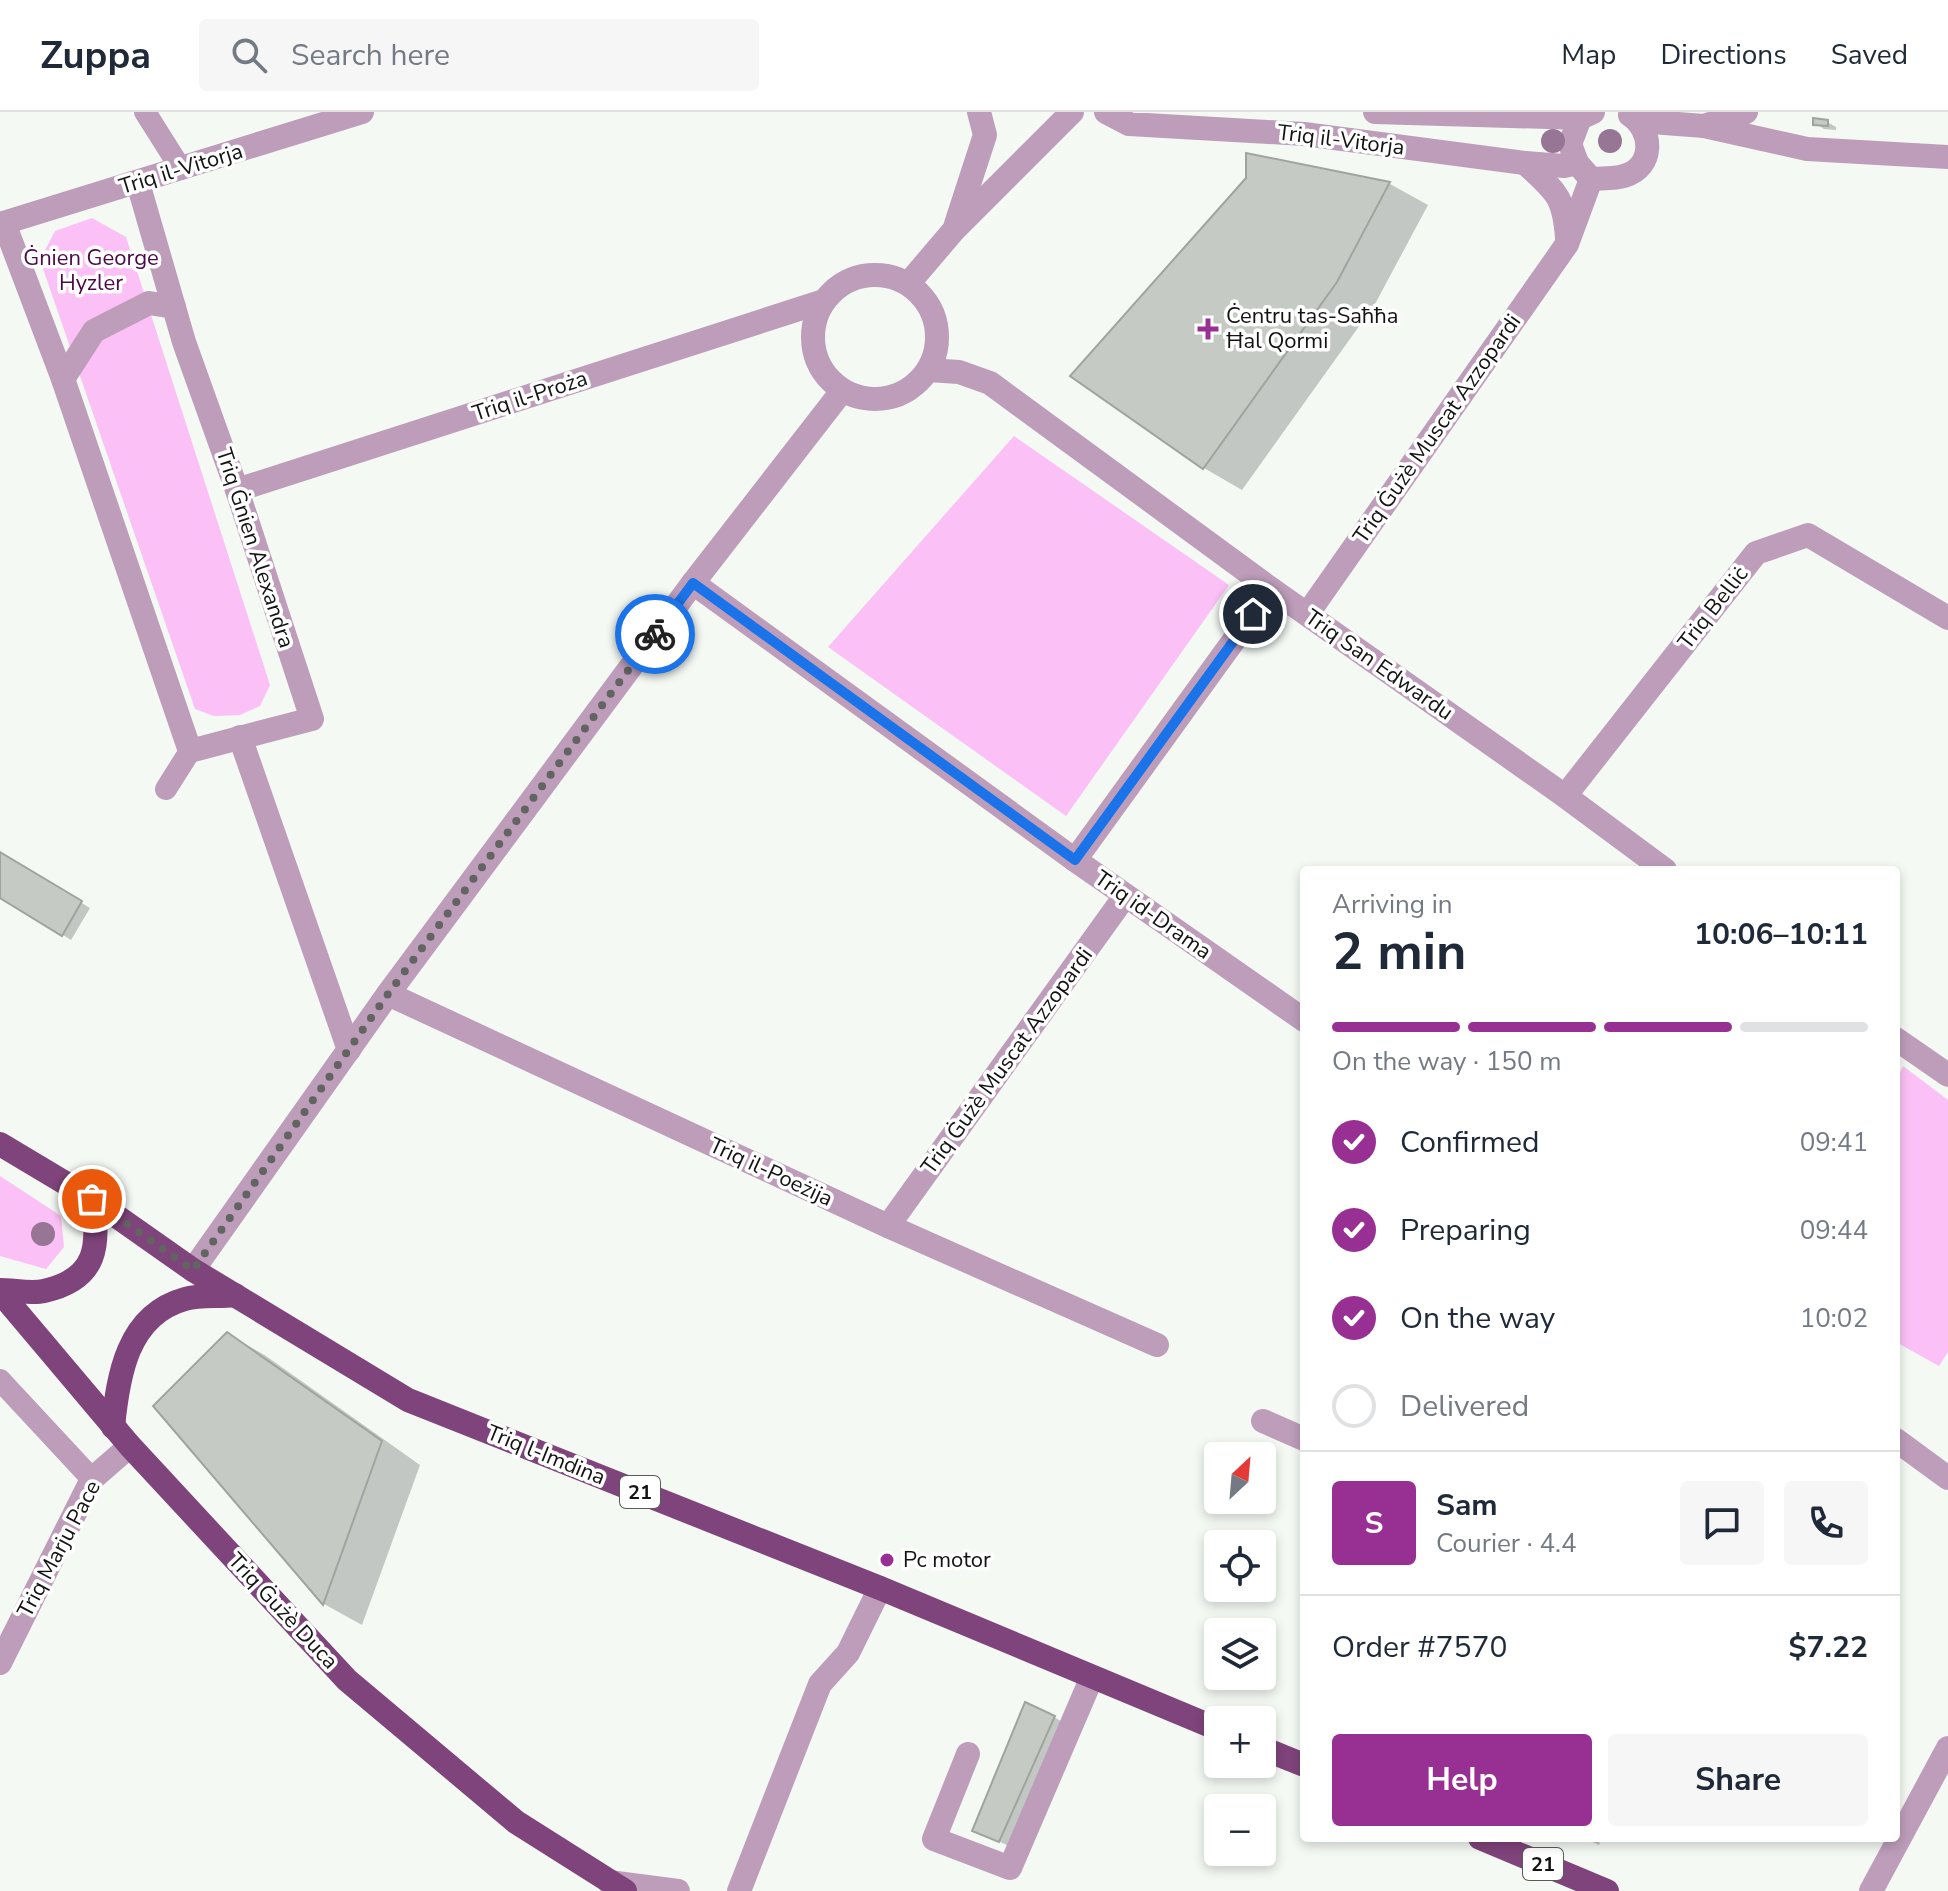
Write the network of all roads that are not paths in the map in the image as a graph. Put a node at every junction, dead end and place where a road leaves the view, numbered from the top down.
1 (145, 112) edge
2 (362, 112) edge
3 (979, 112) edge
4 (1072, 112) edge
5 (1106, 112) edge
6 (1375, 112) edge
7 (1746, 112) edge
8 (1587, 115) edge
9 (1632, 116) edge
10 (1704, 126) junction
11 (1948, 157) edge
12 (1525, 163) junction
13 (181, 169) junction
14 (1584, 171) junction
15 (138, 183) junction
16 (2, 223) edge
17 (954, 230) junction
18 (1567, 244) junction
19 (908, 284) junction
20 (824, 301) junction
21 (174, 307) junction
22 (928, 370) junction
23 (63, 379) junction
24 (842, 391) junction
25 (237, 490) junction
26 (693, 583) junction
27 (1271, 589) junction
28 (1308, 613) junction
29 (1948, 618) edge
30 (240, 737) junction
31 (190, 751) junction
32 (166, 789) dead end
33 (1565, 796) junction
34 (1075, 860) junction
35 (1660, 866) edge
36 (1125, 896) junction
37 (388, 994) junction
38 (1300, 1017) edge
39 (1900, 1042) edge
40 (349, 1050) junction
41 (1948, 1075) edge
42 (0, 1144) edge
43 (92, 1199) junction
44 (888, 1226) junction
45 (193, 1270) junction
46 (0, 1291) edge
47 (235, 1295) junction
48 (1157, 1345) dead end
49 (0, 1380) edge
50 (1263, 1421) dead end
51 (113, 1427) junction
52 (1300, 1437) edge
53 (1900, 1443) edge
54 (130, 1446) junction
55 (1948, 1478) edge
56 (92, 1479) junction
57 (880, 1588) junction
58 (0, 1663) edge
59 (1092, 1677) junction
60 (1204, 1723) edge
61 (1948, 1748) edge
62 (968, 1754) dead end
63 (1276, 1754) edge
64 (1300, 1763) edge
65 (1900, 1837) edge
66 (1490, 1842) edge
67 (1897, 1842) edge
68 (617, 1886) edge
69 (678, 1891) edge
70 (739, 1891) edge
71 (1607, 1891) edge
72 (1871, 1891) edge

1 - 13 lane
2 - 13 street, Triq il-Vitorja
3 - 17 street
4 - 17 street
5 - 12 street, Triq il-Vitorja
6 - 8 street, Triq il-Vitorja
7 - 10 street
8 - 14 street, Triq il-Vitorja
9 - 10 street, Triq il-Vitorja
9 - 14 street, Triq il-Vitorja
10 - 11 street, Triq il-Vitorja
12 - 14 street, Triq il-Vitorja
12 - 18 street
13 - 15 street, Triq il-Vitorja
14 - 18 street, Triq Ġużè Muscat Azzopardi
15 - 16 street, Triq il-Vitorja
15 - 21 street, Triq Ġnien Alexandra
16 - 23 street
17 - 19 street
18 - 28 street, Triq Ġużè Muscat Azzopardi
19 - 20 street
19 - 22 street
20 - 24 street
20 - 25 street, Triq il-Proża
21 - 23 street
21 - 25 street, Triq Ġnien Alexandra
22 - 24 street
22 - 27 street, Triq San Edwardu
23 - 31 street
24 - 26 street
25 - 30 street, Triq Ġnien Alexandra
26 - 34 street, Triq id-Drama
26 - 37 street
27 - 28 street, Triq San Edwardu
27 - 34 street
28 - 33 street, Triq San Edwardu
29 - 33 street, Triq Belliċ
30 - 31 street, Triq Ġnien Alexandra
30 - 40 street
31 - 32 lane
33 - 35 street, Triq San Edwardu
34 - 36 street, Triq id-Drama
36 - 38 street, Triq id-Drama
36 - 44 street, Triq Ġużè Muscat Azzopardi
37 - 40 street
37 - 44 street, Triq il-Poeżija
39 - 41 street
40 - 45 street
42 - 43 highway, Triq l-Imdina / 21
43 - 45 highway, Triq l-Imdina / 21
43 - 46 highway
44 - 48 street, Triq il-Poeżija
45 - 47 highway, Triq l-Imdina / 21
46 - 51 highway, Triq Ġużè Duca
47 - 51 highway
47 - 57 highway, Triq l-Imdina / 21
49 - 56 lane
50 - 52 street
51 - 54 highway, Triq Ġużè Duca
53 - 55 street
54 - 56 street, Triq Marju Pace
54 - 68 highway, Triq Ġużè Duca
56 - 58 street, Triq Marju Pace
57 - 59 highway, Triq l-Imdina / 21
57 - 70 street
59 - 60 highway, Triq l-Imdina / 21
59 - 62 street
61 - 65 street
63 - 64 highway
66 - 71 highway, 21
67 - 72 street
68 - 69 street, Triq Ġużè Duca

